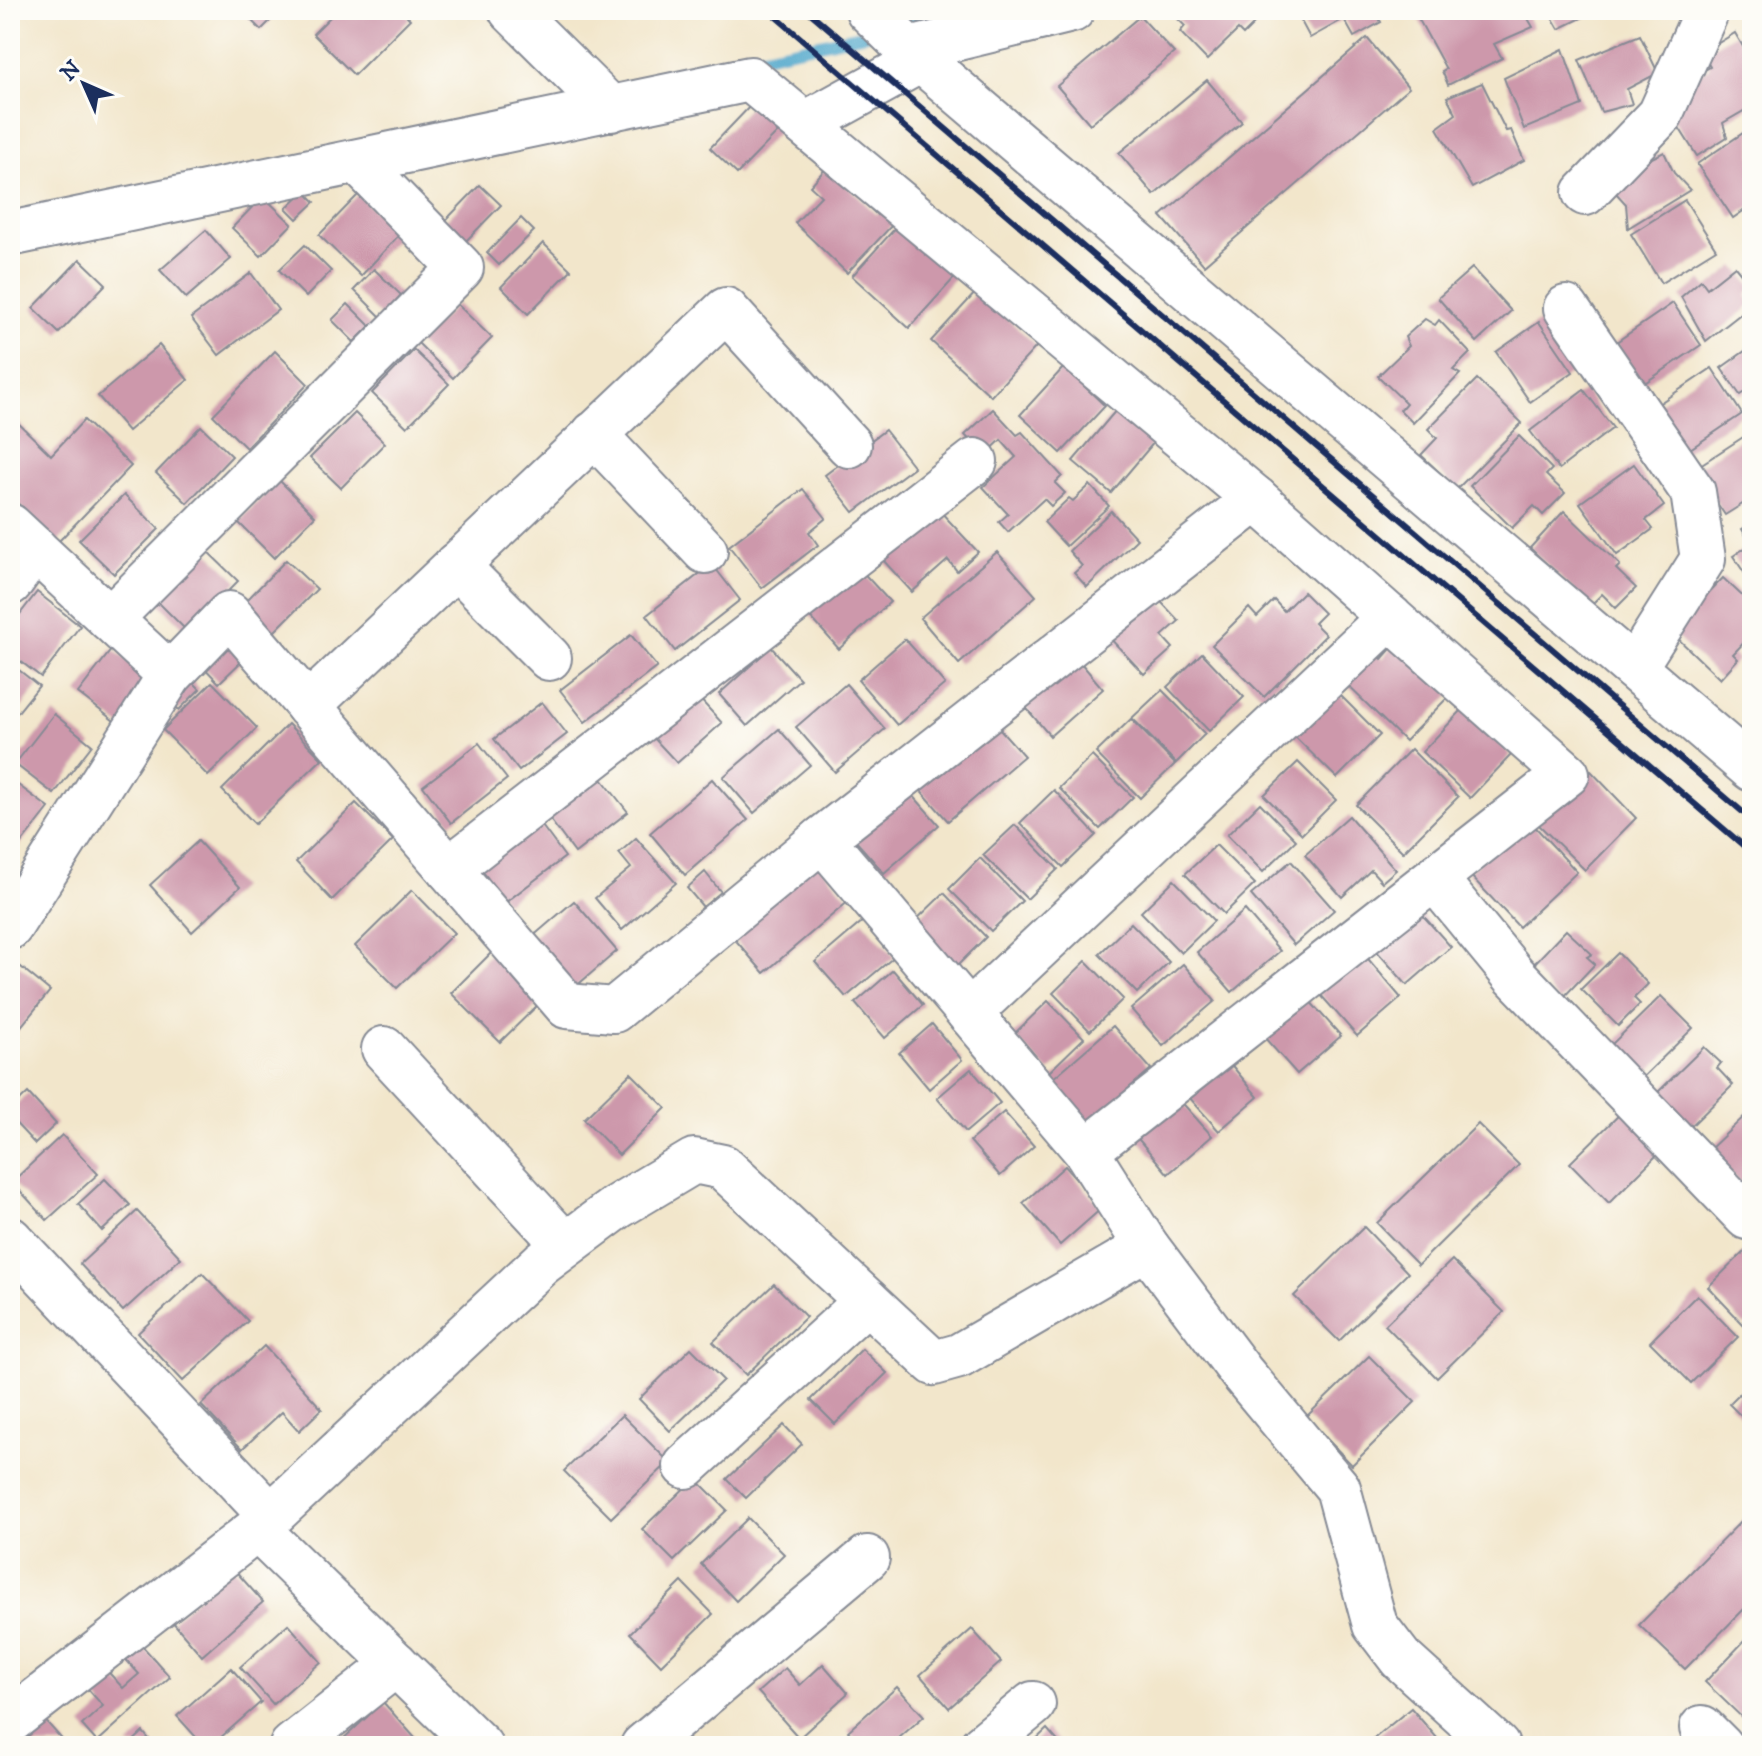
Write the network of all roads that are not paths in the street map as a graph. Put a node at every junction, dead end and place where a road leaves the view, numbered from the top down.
1 (511, 10) edge
2 (1072, 10) edge
3 (1707, 10) edge
4 (896, 36) edge
5 (611, 109) junction
6 (805, 124) junction
7 (358, 162) junction
8 (1585, 193) dead end
9 (10, 234) edge
10 (1566, 308) dead end
11 (594, 434) junction
12 (849, 445) dead end
13 (975, 461) dead end
14 (1256, 499) junction
15 (705, 551) dead end
16 (18, 552) edge
17 (456, 565) junction
18 (1390, 617) junction
19 (110, 619) junction
20 (549, 658) dead end
21 (1634, 668) junction
22 (170, 675) junction
23 (308, 706) junction
24 (1752, 769) edge
25 (822, 839) junction
26 (449, 869) junction
27 (1436, 880) junction
28 (14, 912) edge
29 (969, 1013) junction
30 (384, 1049) dead end
31 (1086, 1151) junction
32 (1752, 1217) edge
33 (10, 1239) edge
34 (565, 1245) junction
35 (1147, 1247) junction
36 (867, 1301) junction
37 (686, 1466) dead end
38 (264, 1522) junction
39 (867, 1558) dead end
40 (396, 1664) junction
41 (1033, 1704) dead end
42 (10, 1721) edge
43 (292, 1746) edge
44 (480, 1746) edge
45 (643, 1746) edge
46 (982, 1746) edge
47 (1497, 1746) edge

1 - 5 street
2 - 4 street
3 - 8 street
4 - 6 street
4 - 21 street
5 - 6 street
5 - 7 street
6 - 14 street
7 - 9 street
7 - 19 street
10 - 21 street
11 - 12 street
11 - 15 street
11 - 17 street
13 - 26 street
14 - 18 street
14 - 25 street
16 - 19 street
17 - 20 street
17 - 23 street
18 - 27 street
18 - 29 street
19 - 22 street
21 - 24 street
22 - 23 street
22 - 28 street
23 - 26 street
25 - 26 street
25 - 29 street
27 - 31 street
27 - 32 street
29 - 31 street
30 - 34 street
31 - 35 street
33 - 38 street
34 - 36 street
34 - 38 street
35 - 36 street
35 - 47 street
36 - 37 street
38 - 40 street
38 - 42 street
39 - 45 street
40 - 43 street
40 - 44 street
41 - 46 street

